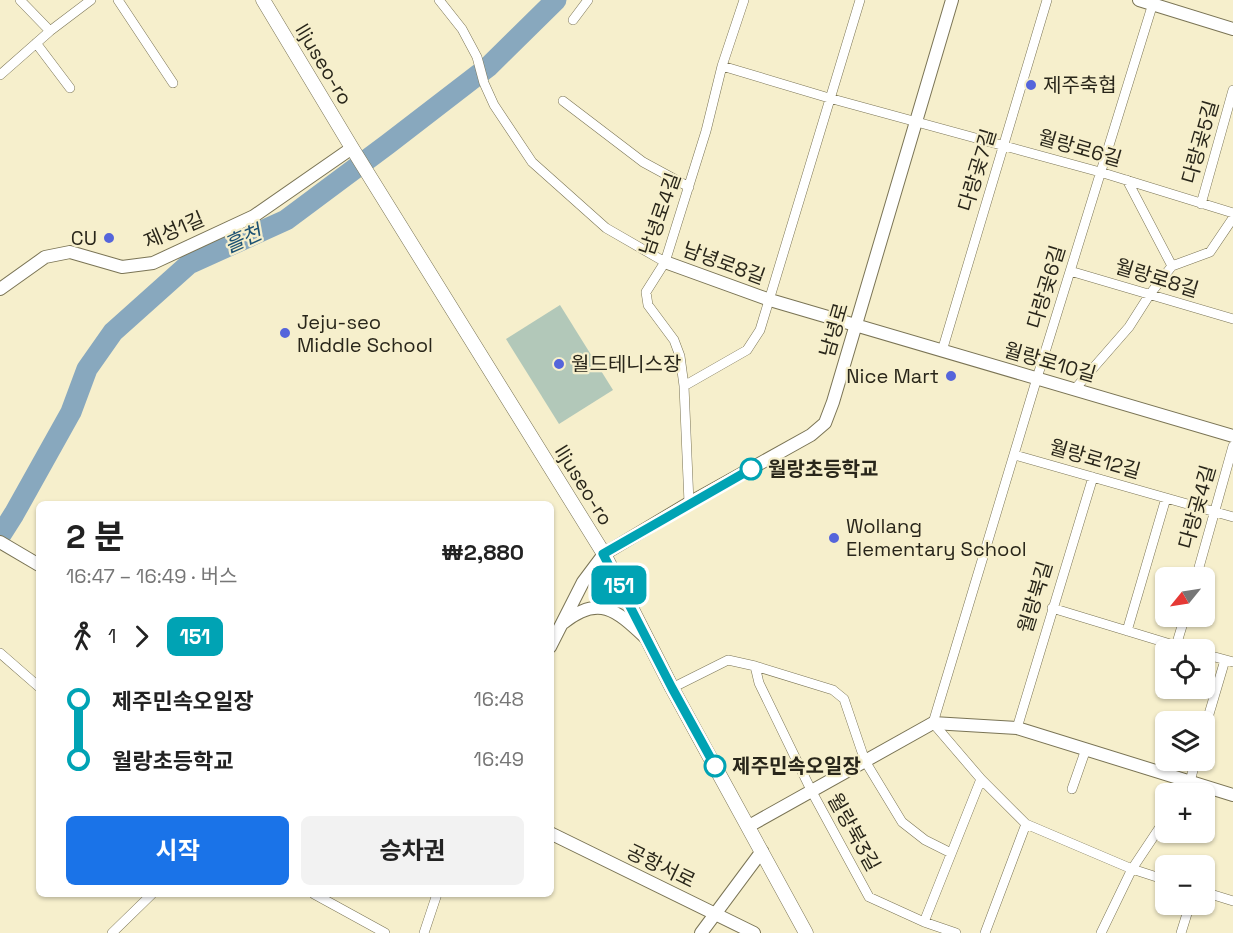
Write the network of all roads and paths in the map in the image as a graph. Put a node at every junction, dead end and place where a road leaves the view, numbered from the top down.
1 (20, 0) edge
2 (91, 0) edge
3 (118, 0) edge
4 (263, 0) edge
5 (439, 0) edge
6 (588, 0) edge
7 (744, 0) edge
8 (860, 0) edge
9 (952, 0) edge
10 (1047, 0) edge
11 (1139, 0) edge
12 (1153, 2) edge
13 (573, 20) dead end
14 (1233, 29) edge
15 (50, 31) junction
16 (36, 43) junction
17 (722, 66) junction
18 (0, 75) edge
19 (173, 83) dead end
20 (70, 88) dead end
21 (1233, 90) edge
22 (829, 98) junction
23 (563, 101) dead end
24 (915, 120) junction
25 (1003, 145) junction
26 (352, 148) junction
27 (1100, 172) junction
28 (1127, 180) junction
29 (689, 187) junction
30 (1201, 204) junction
31 (1233, 213) edge
32 (1233, 218) edge
33 (665, 262) junction
34 (1172, 266) junction
35 (1070, 271) junction
36 (0, 289) edge
37 (1150, 294) junction
38 (770, 300) junction
39 (1233, 319) edge
40 (856, 326) junction
41 (942, 351) junction
42 (1037, 378) junction
43 (684, 386) junction
44 (1074, 390) junction
45 (1233, 436) edge
46 (1233, 446) edge
47 (1015, 455) junction
48 (1093, 477) junction
49 (1166, 498) junction
50 (689, 503) junction
51 (1215, 512) junction
52 (1233, 517) edge
53 (0, 542) edge
54 (603, 554) junction
55 (36, 562) edge
56 (1199, 567) edge
57 (1052, 608) junction
58 (562, 624) junction
59 (1127, 631) junction
60 (554, 639) edge
61 (648, 639) junction
62 (1155, 640) edge
63 (0, 653) edge
64 (1229, 661) edge
65 (755, 666) junction
66 (36, 684) edge
67 (672, 688) junction
68 (1211, 711) edge
69 (933, 723) junction
70 (1017, 728) junction
71 (1086, 749) junction
72 (865, 761) junction
73 (1193, 771) edge
74 (981, 779) junction
75 (1190, 781) junction
76 (1072, 789) dead end
77 (812, 792) junction
78 (1233, 795) edge
79 (1026, 824) junction
80 (749, 826) junction
81 (1155, 834) edge
82 (554, 835) edge
83 (762, 851) junction
84 (951, 853) junction
85 (1132, 869) junction
86 (1155, 876) edge
87 (1215, 895) edge
88 (149, 897) edge
89 (320, 897) edge
90 (436, 897) edge
91 (1233, 901) edge
92 (715, 914) junction
93 (1187, 915) edge
94 (924, 922) junction
95 (112, 933) edge
96 (385, 933) edge
97 (424, 933) edge
98 (700, 933) edge
99 (754, 933) edge
100 (806, 933) edge
101 (956, 933) edge
102 (985, 933) edge
103 (1101, 933) edge
104 (1181, 933) edge

1 - 15 street
2 - 15 street
3 - 19 street
4 - 26 main road, Iljuseo-ro
5 - 33 street
6 - 13 street
7 - 17 street, 남녕로4길
8 - 22 street
9 - 24 street, 남녕로
10 - 25 street, 다랑곶7길
11 - 12 street
12 - 14 street
12 - 27 street, 다랑곶6길
15 - 16 street
16 - 18 street
16 - 20 street
17 - 22 street, 월랑로6길
17 - 29 street, 남녕로4길
21 - 30 street, 다랑곶5길
22 - 24 street, 월랑로6길
22 - 38 street
23 - 29 street
24 - 25 street, 월랑로6길
24 - 40 street, 남녕로
25 - 27 street, 월랑로6길
25 - 41 street, 다랑곶7길
26 - 36 street, 제성1길
26 - 54 main road, Iljuseo-ro
27 - 28 street, 월랑로6길
27 - 35 street, 다랑곶6길
28 - 30 street, 월랑로6길
28 - 34 street
29 - 33 street, 남녕로4길
30 - 31 street, 월랑로6길
32 - 34 street
33 - 38 street, 남녕로8길
33 - 43 street, 남녕로4길
34 - 37 street
35 - 37 street, 월랑로8길
35 - 42 street, 다랑곶6길
37 - 39 street, 월랑로8길
37 - 44 street
38 - 40 street, 남녕로8길
38 - 43 street, 남녕로8길
40 - 41 street, 월랑로10길
40 - 50 street, 남녕로
41 - 42 street, 월랑로10길
42 - 44 street, 월랑로10길
42 - 47 street, 다랑곶6길
43 - 50 street, 남녕로4길
44 - 45 street, 월랑로10길
46 - 51 street, 다랑곶4길
47 - 48 street, 월랑로12길
47 - 69 street, 다랑곶6길
48 - 49 street, 월랑로12길
48 - 57 street, 월랑북길
49 - 51 street, 월랑로12길
49 - 59 street
50 - 54 street, 남녕로
51 - 52 street, 월랑로12길
51 - 56 street, 다랑곶4길
53 - 55 street
54 - 58 street
54 - 61 main road, Iljuseo-ro
57 - 59 street
57 - 70 street, 월랑북길
58 - 60 street
58 - 61 street
59 - 62 street
61 - 67 main road, Iljuseo-ro
63 - 66 street
64 - 68 street
65 - 67 street
65 - 72 street
65 - 77 street, 월랑북3길
67 - 80 main road, Iljuseo-ro
69 - 70 street
69 - 72 street
69 - 74 street
70 - 71 street
71 - 75 street
71 - 76 street
72 - 77 street
72 - 84 street
73 - 75 street
74 - 79 street
74 - 84 street
75 - 78 street
77 - 80 street
77 - 94 street, 월랑북3길
79 - 85 street
79 - 102 street
80 - 83 main road, Iljuseo-ro
81 - 85 street
82 - 92 street, 공항서로
83 - 92 street
83 - 100 main road, Iljuseo-ro
84 - 94 street
85 - 86 street
85 - 103 street
87 - 91 street
88 - 95 street
89 - 96 street
90 - 97 street
92 - 98 street
92 - 99 street, 공항서로
93 - 104 street
94 - 101 street, 월랑북3길

